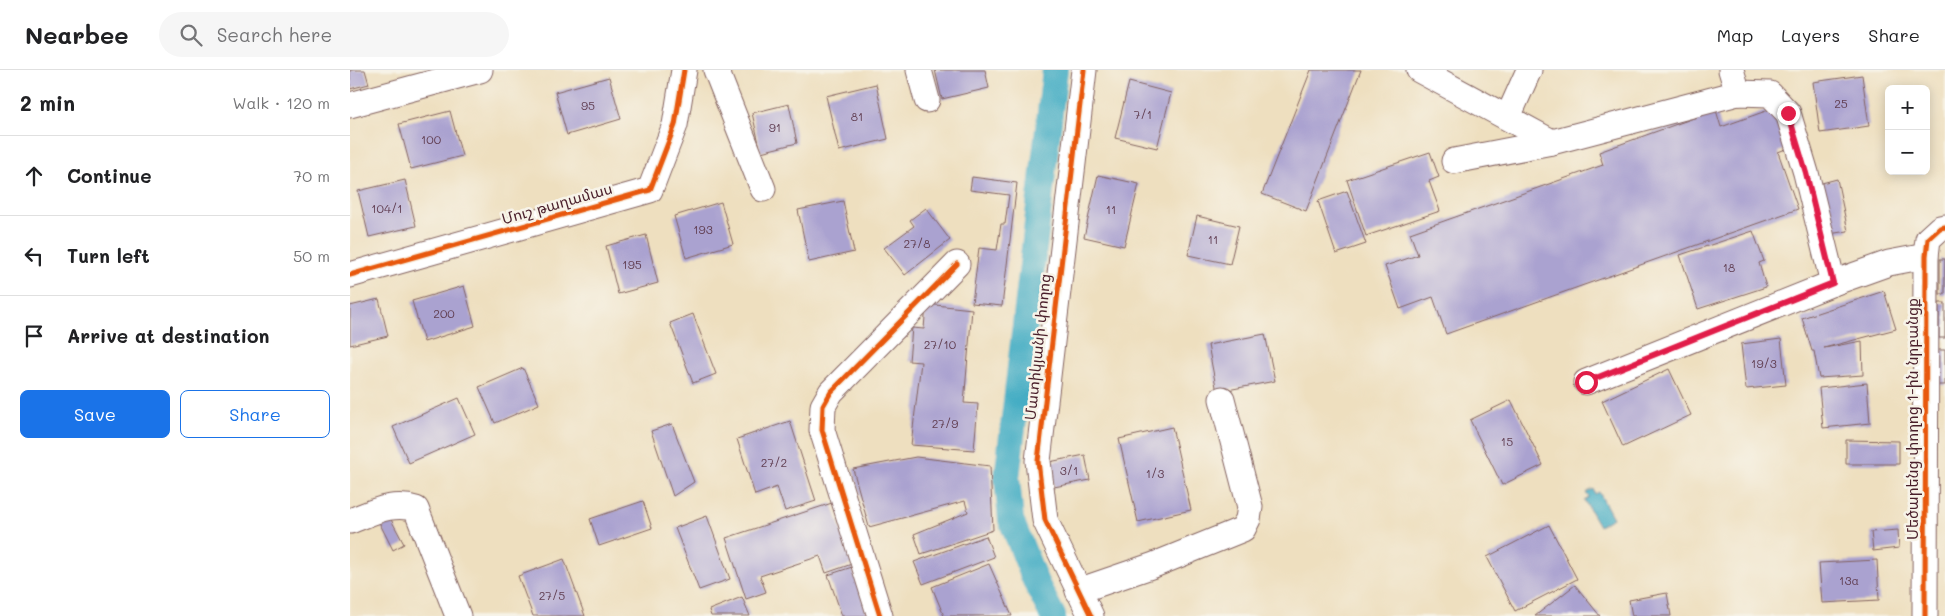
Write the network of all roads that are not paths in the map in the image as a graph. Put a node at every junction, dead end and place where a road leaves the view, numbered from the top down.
1 (480, 70) edge
2 (684, 70) edge
3 (716, 70) edge
4 (919, 70) edge
5 (1084, 70) edge
6 (1419, 70) edge
7 (1529, 70) edge
8 (1734, 81) edge
9 (927, 100) dead end
10 (350, 105) edge
11 (1508, 117) junction
12 (1552, 142) junction
13 (1454, 161) dead end
14 (763, 189) dead end
15 (1943, 227) edge
16 (1926, 256) junction
17 (957, 264) dead end
18 (350, 275) edge
19 (1833, 283) junction
20 (1586, 382) dead end
21 (1222, 399) dead end
22 (350, 521) edge
23 (1078, 591) junction
24 (458, 616) edge
25 (880, 616) edge
26 (1091, 616) edge
27 (1925, 616) edge

1 - 10 street
2 - 18 street, Մուշ թաղամաս
3 - 14 street
4 - 9 street
5 - 23 street, Մատիկյանի փողոց
6 - 11 street
7 - 11 street
8 - 12 street
8 - 19 street
11 - 12 street
12 - 13 street
15 - 16 street, Մեծարենց փողոց 1-ին նրբանցք
16 - 19 street
16 - 27 street, Մեծարենց փողոց 1-ին նրբանցք
17 - 25 street
19 - 20 street
21 - 23 street
22 - 24 street
23 - 26 street, Մատիկյանի փողոց

